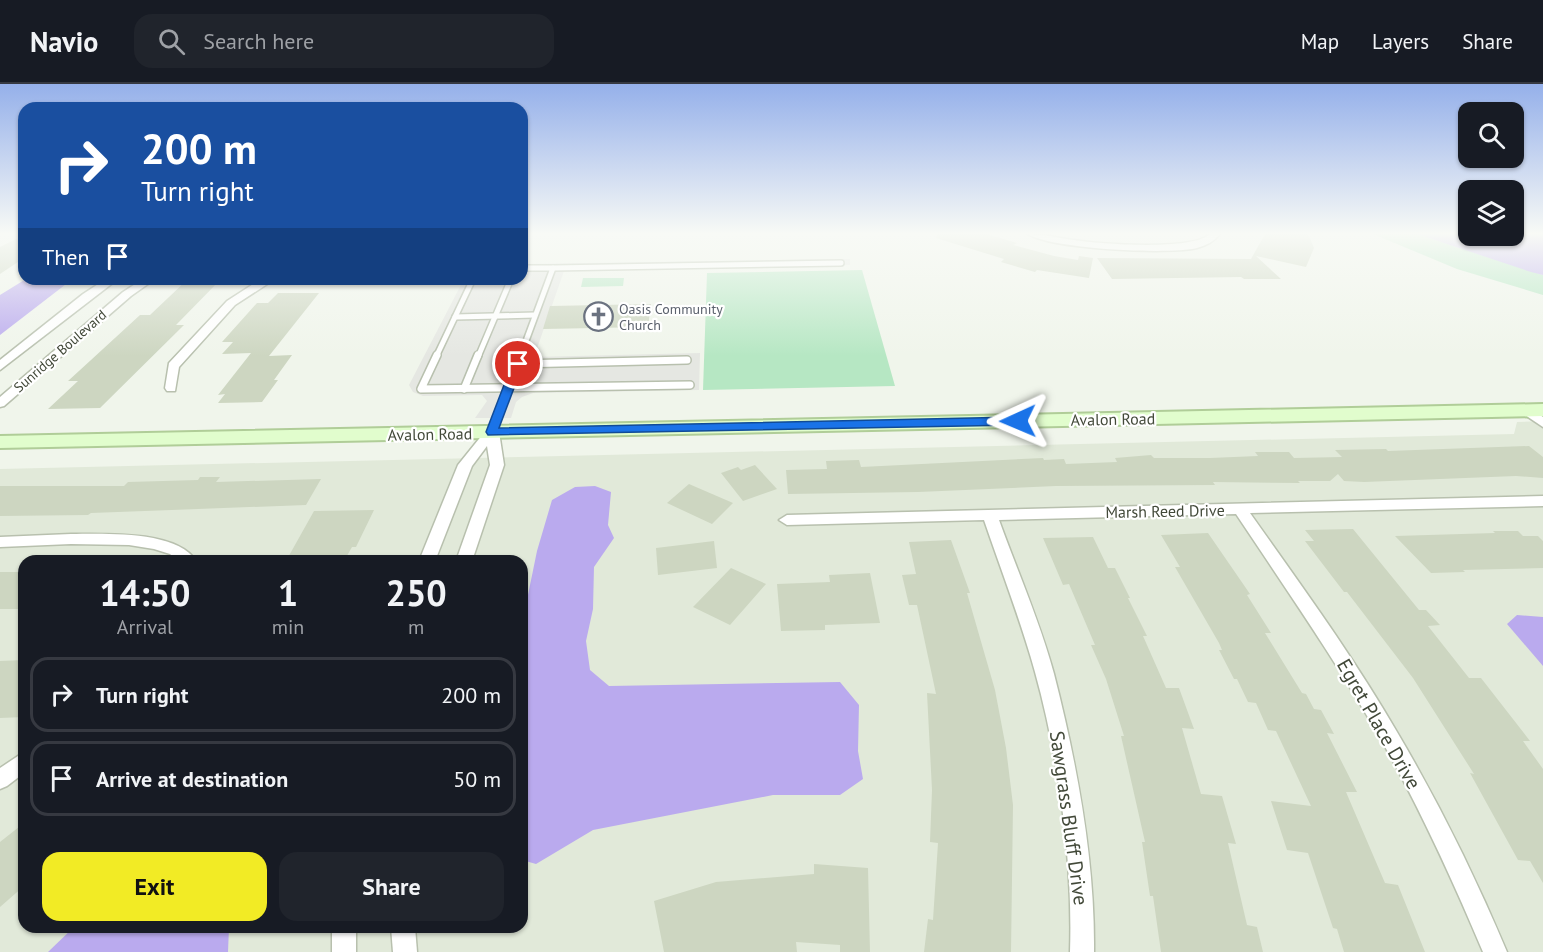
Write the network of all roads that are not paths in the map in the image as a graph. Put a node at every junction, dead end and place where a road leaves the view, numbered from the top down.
1 (551, 275) edge
2 (104, 285) edge
3 (141, 285) edge
4 (257, 285) edge
5 (470, 285) edge
6 (508, 285) edge
7 (535, 315) junction
8 (495, 316) junction
9 (455, 317) junction
10 (687, 360) dead end
11 (518, 364) junction
12 (0, 366) edge
13 (690, 385) dead end
14 (171, 387) dead end
15 (508, 388) junction
16 (464, 389) junction
17 (0, 403) edge
18 (1535, 410) edge
19 (1543, 423) edge
20 (492, 432) junction
21 (0, 442) edge
22 (1543, 501) edge
23 (1240, 509) junction
24 (990, 515) junction
25 (787, 520) dead end
26 (0, 542) edge
27 (185, 555) edge
28 (430, 555) edge
29 (466, 555) edge
30 (344, 933) edge
31 (403, 933) edge
32 (344, 952) edge
33 (405, 952) edge
34 (1082, 952) edge
35 (1495, 952) edge

1 - 7 lane
2 - 12 street, Sunridge Boulevard
3 - 17 street, Sunridge Boulevard
4 - 14 street
5 - 9 lane
6 - 8 lane
7 - 8 lane
7 - 11 lane
8 - 9 lane
8 - 16 lane
9 - 16 lane
10 - 11 lane
11 - 15 lane
13 - 15 lane
15 - 16 lane
15 - 20 lane
18 - 19 street
18 - 20 main road, Avalon Road
20 - 21 main road, Avalon Road
20 - 28 street
20 - 29 street
22 - 23 street, Marsh Reed Drive
23 - 24 street, Marsh Reed Drive
23 - 35 street, Egret Place Drive
24 - 25 street, Marsh Reed Drive
24 - 34 street, Sawgrass Bluff Drive
26 - 27 street
30 - 32 street
31 - 33 street

